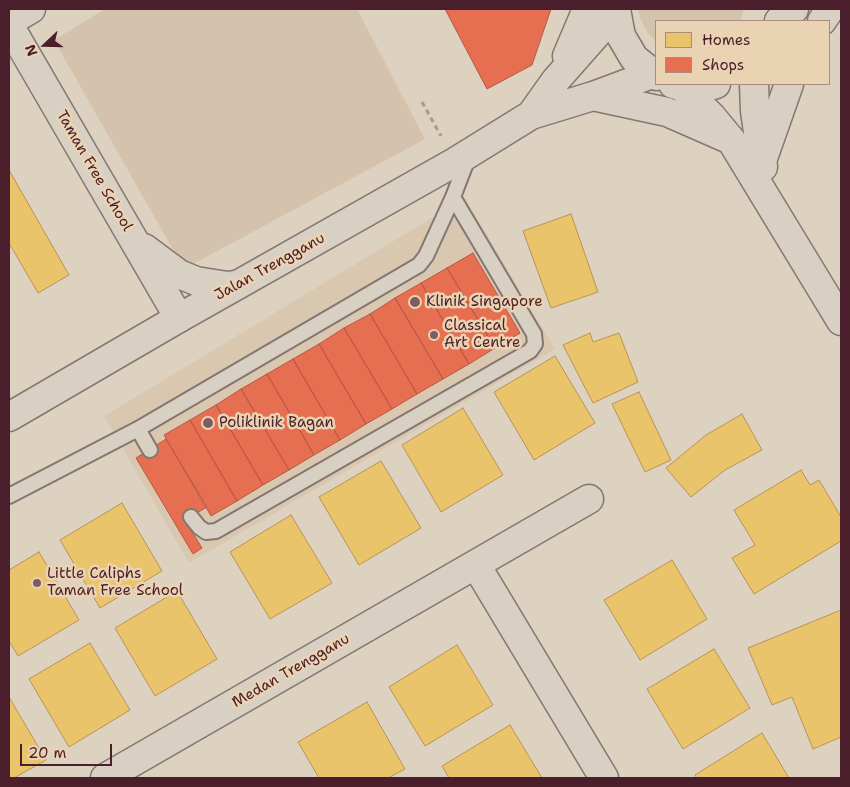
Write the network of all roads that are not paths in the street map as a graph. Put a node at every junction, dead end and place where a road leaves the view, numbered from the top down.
1 (31, 9) edge
2 (588, 9) edge
3 (794, 9) edge
4 (830, 9) edge
5 (616, 10) edge
6 (780, 20) edge
7 (823, 20) edge
8 (9, 23) edge
9 (655, 72) edge
10 (556, 80) junction
11 (655, 82) edge
12 (672, 85) edge
13 (695, 85) edge
14 (713, 85) edge
15 (754, 85) edge
16 (789, 85) edge
17 (593, 96) junction
18 (531, 114) junction
19 (730, 140) junction
20 (462, 159) junction
21 (762, 161) junction
22 (453, 197) junction
23 (769, 205) junction
24 (133, 239) junction
25 (237, 286) junction
26 (179, 318) junction
27 (841, 321) edge
28 (9, 417) edge
29 (138, 428) junction
30 (150, 450) dead end
31 (9, 496) edge
32 (588, 499) dead end
33 (191, 517) dead end
34 (476, 564) junction
35 (105, 778) edge
36 (604, 778) edge

1 - 8 street, Taman Free School
2 - 10 street
3 - 6 street
4 - 7 street
5 - 9 street
5 - 10 street, Jalan Trengganu
8 - 24 street, Taman Free School
10 - 18 street, Jalan Trengganu
11 - 17 street, Jalan Trengganu
12 - 19 street
13 - 14 street
15 - 21 street
16 - 21 street
17 - 18 street, Jalan Trengganu
17 - 19 street
18 - 20 street, Jalan Trengganu
19 - 23 street
20 - 22 lane
20 - 25 street, Jalan Trengganu
21 - 23 street
22 - 29 lane
22 - 33 lane
23 - 27 street
24 - 25 street
24 - 26 street, Taman Free School
25 - 26 street, Jalan Trengganu
26 - 28 street, Jalan Trengganu
29 - 30 lane
29 - 31 lane
32 - 34 street, Medan Trengganu
34 - 35 street, Medan Trengganu
34 - 36 street

